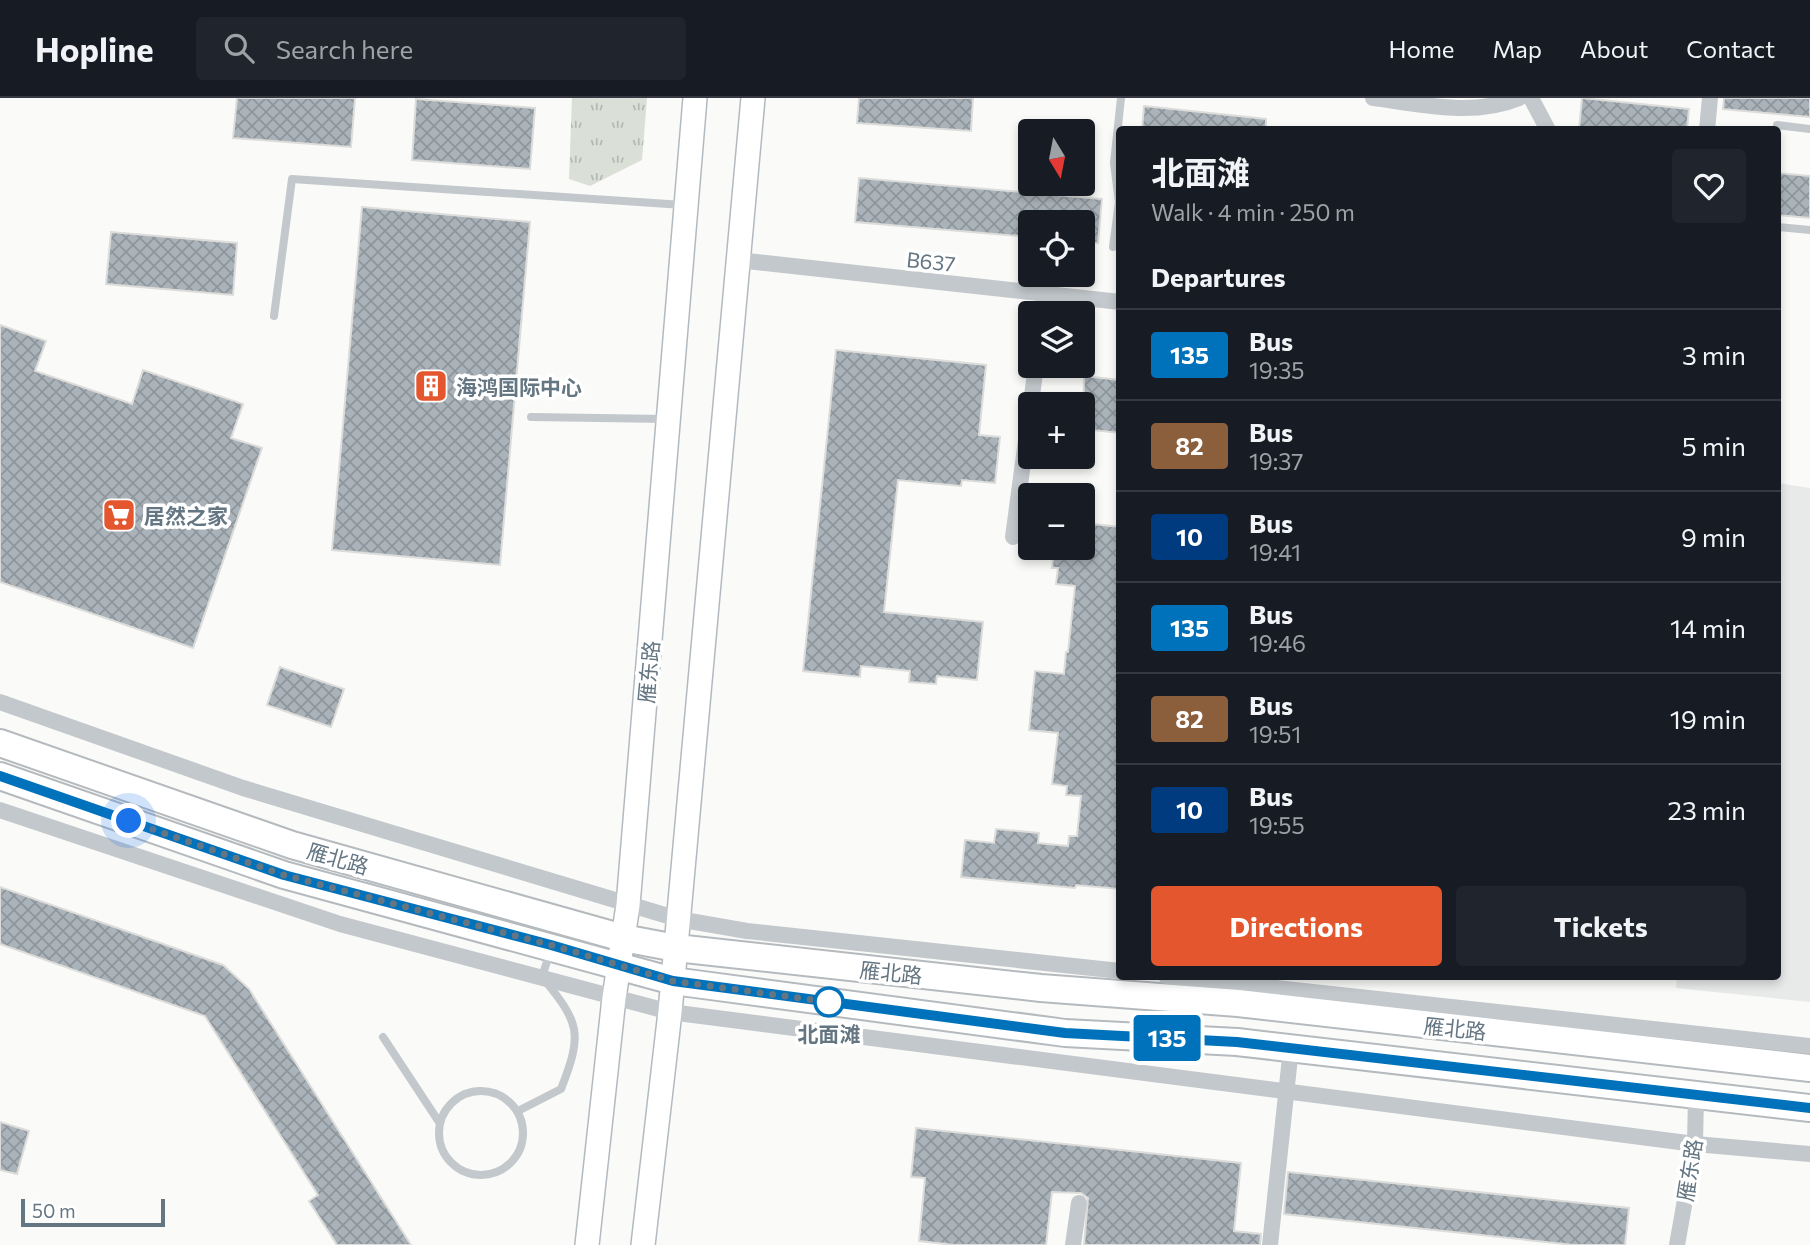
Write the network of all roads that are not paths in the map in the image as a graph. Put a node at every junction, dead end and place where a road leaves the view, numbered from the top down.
1 (695, 98) edge
2 (752, 98) edge
3 (1121, 98) edge
4 (1373, 98) edge
5 (1519, 98) edge
6 (1531, 98) edge
7 (1710, 98) edge
8 (1777, 125) dead end
9 (1119, 126) edge
10 (1546, 126) edge
11 (1707, 126) edge
12 (1810, 129) edge
13 (686, 205) junction
14 (1116, 224) edge
15 (1781, 226) edge
16 (1810, 230) edge
17 (1113, 247) dead end
18 (738, 260) junction
19 (1045, 295) junction
20 (1044, 301) edge
21 (1116, 302) edge
22 (274, 316) dead end
23 (1033, 378) edge
24 (531, 417) dead end
25 (668, 419) junction
26 (1013, 537) dead end
27 (0, 702) edge
28 (0, 743) edge
29 (0, 776) edge
30 (0, 810) edge
31 (628, 905) junction
32 (678, 919) junction
33 (623, 937) junction
34 (551, 945) junction
35 (676, 948) junction
36 (619, 966) junction
37 (1116, 971) edge
38 (542, 977) junction
39 (1203, 980) edge
40 (673, 981) junction
41 (614, 998) junction
42 (670, 1012) junction
43 (383, 1037) dead end
44 (1810, 1046) edge
45 (1291, 1048) junction
46 (1810, 1068) edge
47 (1286, 1092) junction
48 (1696, 1096) junction
49 (1810, 1108) edge
50 (518, 1111) junction
51 (439, 1122) junction
52 (1695, 1144) junction
53 (1810, 1154) edge
54 (1079, 1203) dead end
55 (587, 1245) edge
56 (643, 1245) edge
57 (1073, 1245) edge
58 (1270, 1245) edge
59 (1676, 1245) edge

1 - 13 main road, 雁东路
2 - 18 main road
3 - 9 lane
4 - 5 street
6 - 10 street
7 - 11 street
8 - 12 lane
13 - 22 lane
13 - 25 main road, 雁东路
14 - 17 lane
15 - 16 lane
18 - 19 street, B637
18 - 32 main road
19 - 20 street
19 - 21 street, B637
23 - 26 street
24 - 25 lane
25 - 31 main road, 雁东路
27 - 31 street
28 - 33 main road, 雁北路
29 - 34 main road, 雁北路
30 - 38 street
31 - 32 street
31 - 33 main road, 雁东路
32 - 35 main road
32 - 37 street
33 - 35 main road, 雁北路
33 - 36 main road, 雁东路
34 - 36 main road, 雁北路
34 - 38 lane
35 - 40 main road
35 - 46 main road, 雁北路
36 - 40 main road, 雁北路
36 - 41 main road, 雁东路
38 - 41 street
38 - 50 lane
39 - 44 street
40 - 42 main road
40 - 45 main road, 雁北路
41 - 42 street
41 - 55 main road, 雁东路
42 - 47 street
42 - 56 main road
43 - 51 lane
45 - 47 street
45 - 48 main road, 雁北路
47 - 52 street
47 - 58 street
48 - 49 main road, 雁北路
48 - 52 street, 雁东路
50 - 51 lane
50 - 51 lane
52 - 53 street
52 - 59 street, 雁东路
54 - 57 street

